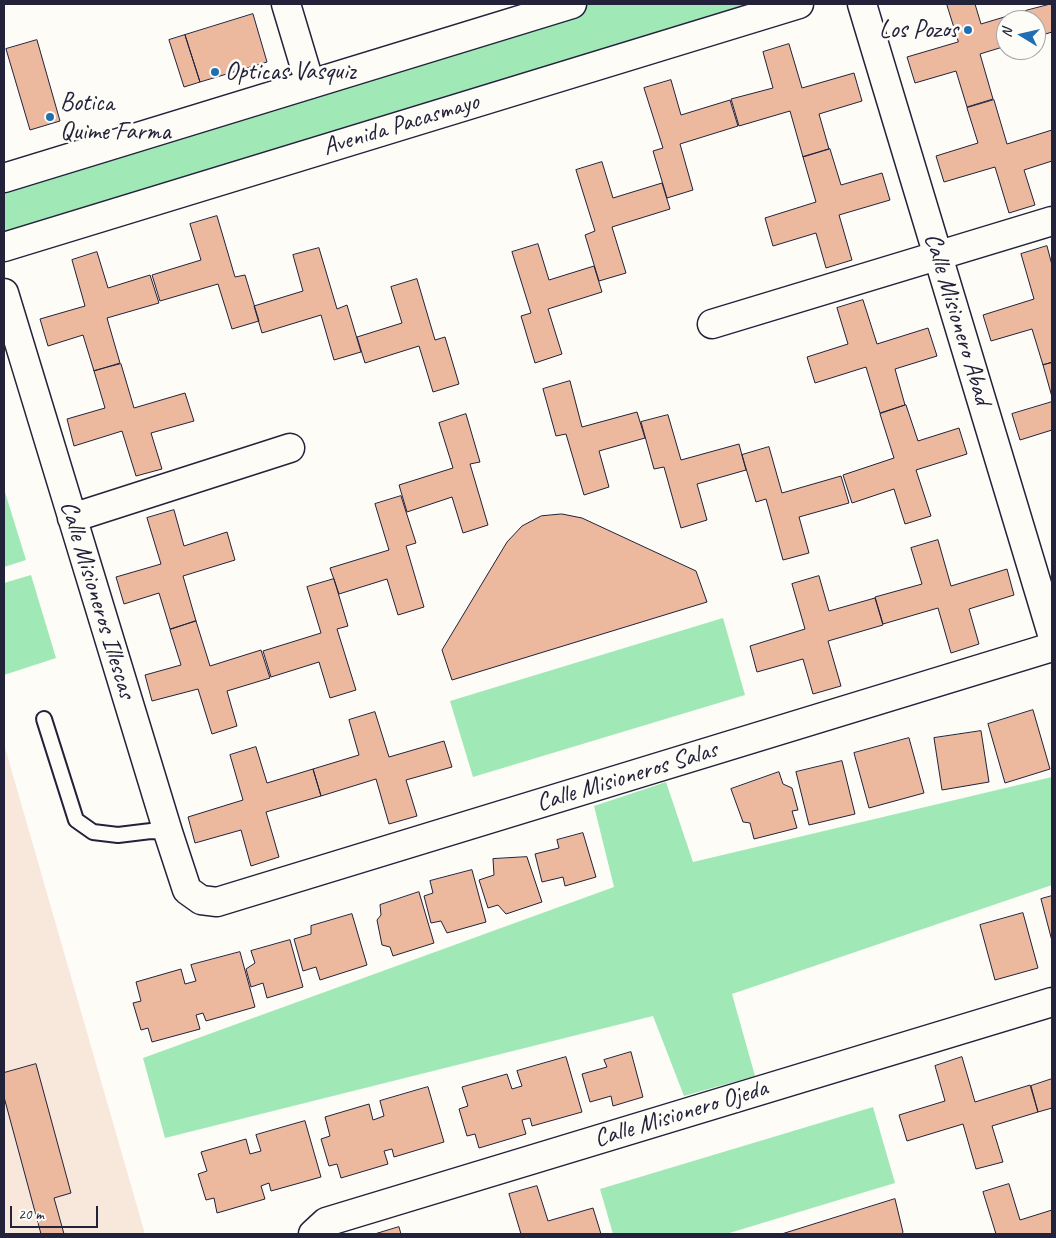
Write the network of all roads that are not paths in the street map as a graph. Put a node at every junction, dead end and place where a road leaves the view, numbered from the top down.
1 (286, 4) edge
2 (572, 4) edge
3 (799, 4) edge
4 (862, 4) edge
5 (310, 84) junction
6 (4, 178) edge
7 (1052, 221) edge
8 (4, 247) edge
9 (938, 256) junction
10 (4, 293) edge
11 (712, 324) dead end
12 (290, 448) dead end
13 (72, 518) junction
14 (1052, 634) edge
15 (1052, 647) edge
16 (44, 718) dead end
17 (168, 832) junction
18 (201, 900) joint
19 (1052, 1002) edge
20 (313, 1234) edge

1 - 5 street
2 - 5 street
3 - 8 street, Avenida Pacasmayo
4 - 9 street, Calle Misionero Abad
5 - 6 street
7 - 9 street
9 - 11 street
9 - 14 street, Calle Misionero Abad
10 - 13 street, Calle Misioneros Illescas
12 - 13 street
13 - 17 street, Calle Misioneros Illescas
15 - 18 street, Calle Misioneros Salas
16 - 17 lane
17 - 18 street, Calle Misioneros Illescas
19 - 20 street, Calle Misionero Ojeda

